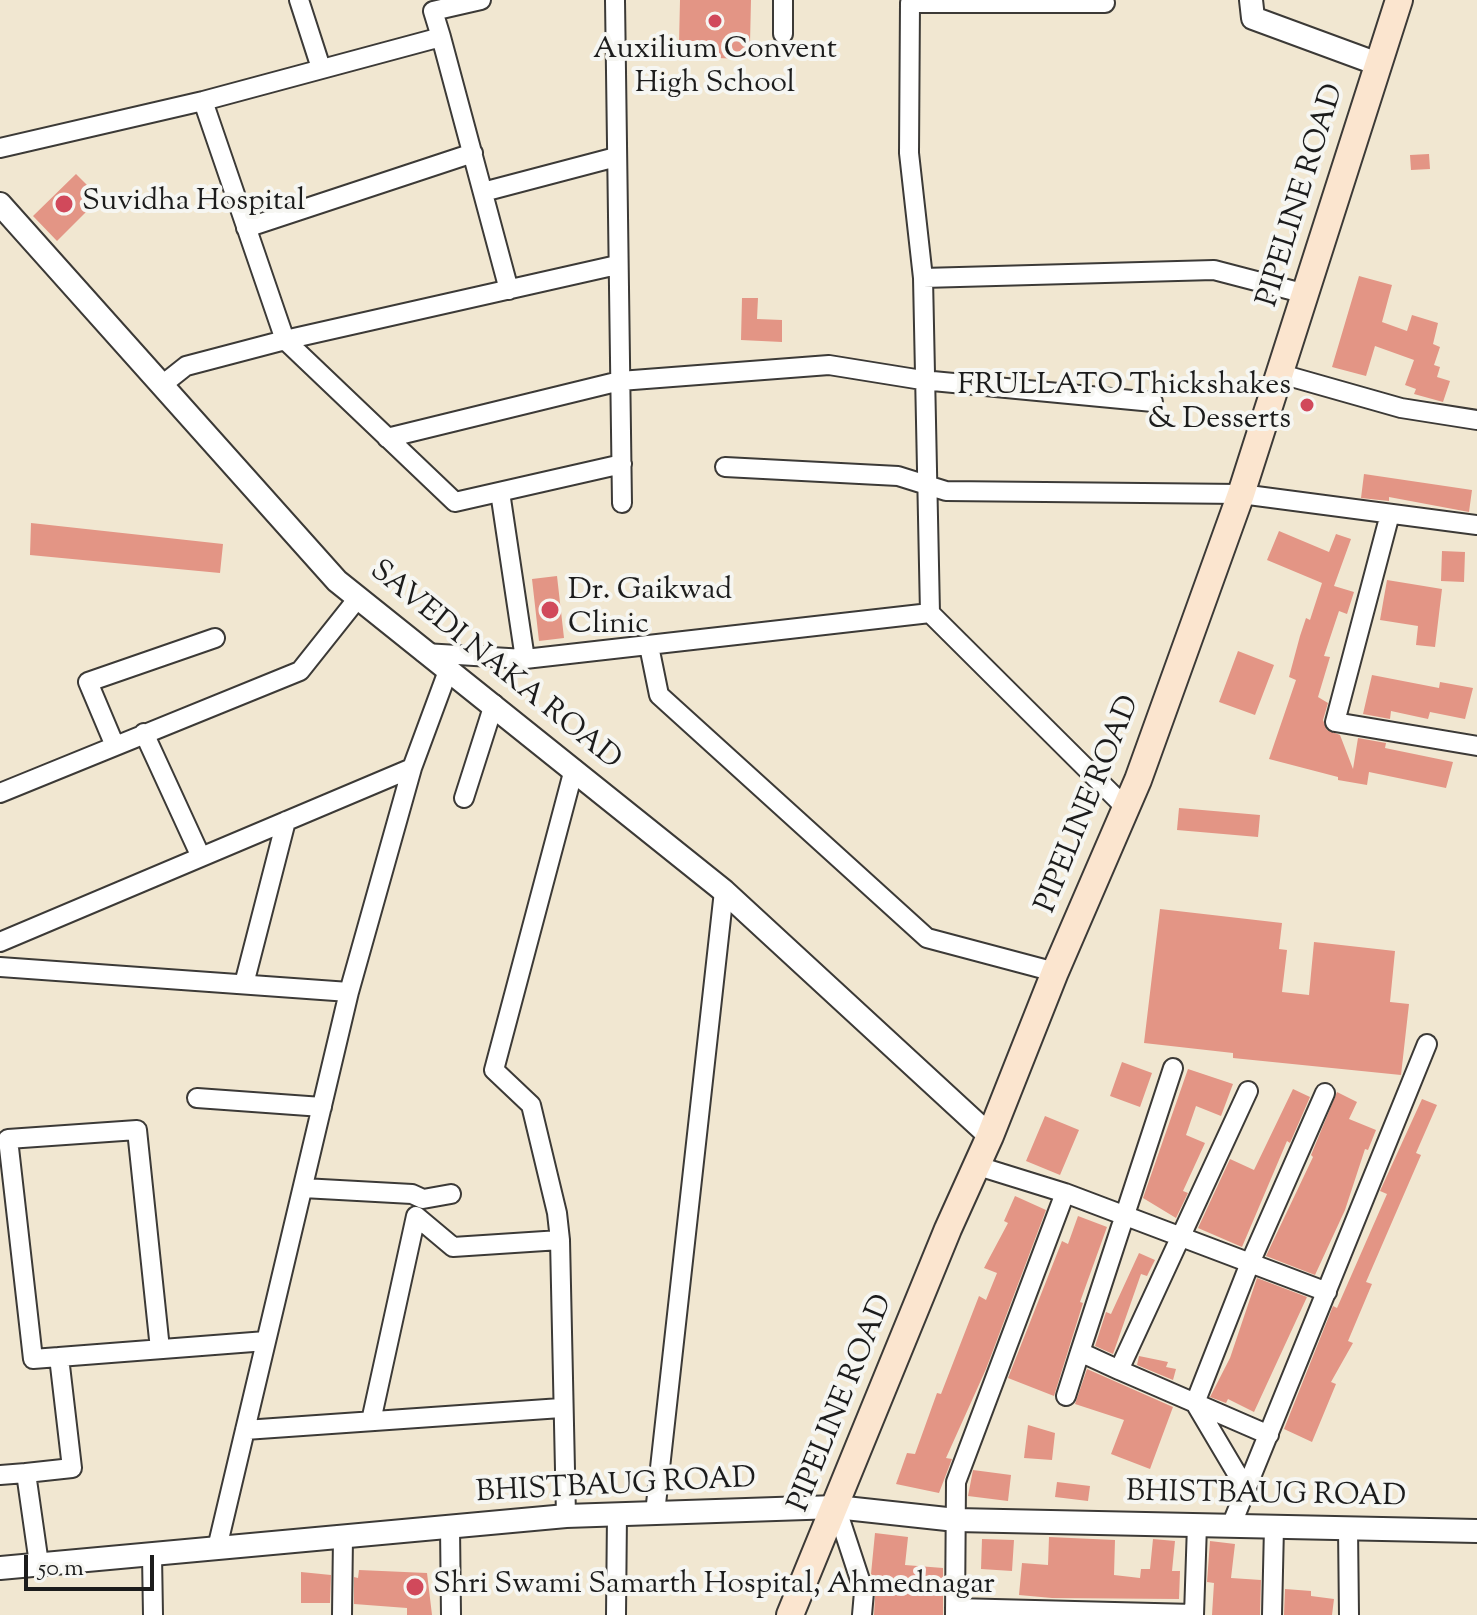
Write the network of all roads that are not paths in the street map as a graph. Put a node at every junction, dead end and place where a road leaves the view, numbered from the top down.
1 (299, 0) edge
2 (481, 0) edge
3 (615, 0) edge
4 (783, 0) edge
5 (1251, 0) edge
6 (1399, 0) edge
7 (910, 2) edge
8 (1105, 3) dead end
9 (783, 34) dead end
10 (441, 37) junction
11 (1378, 64) junction
12 (321, 68) junction
13 (203, 101) junction
14 (0, 148) edge
15 (473, 153) junction
16 (616, 157) junction
17 (483, 192) junction
18 (0, 204) edge
19 (246, 228) junction
20 (617, 265) junction
21 (923, 278) junction
22 (509, 290) junction
23 (1306, 294) junction
24 (285, 340) junction
25 (1281, 374) junction
26 (922, 380) junction
27 (620, 381) junction
28 (162, 385) junction
29 (1153, 402) dead end
30 (1477, 420) edge
31 (387, 438) junction
32 (622, 464) junction
33 (725, 467) dead end
34 (925, 483) junction
35 (500, 492) junction
36 (1241, 494) junction
37 (622, 503) dead end
38 (1390, 514) junction
39 (1477, 525) edge
40 (358, 598) junction
41 (930, 613) junction
42 (215, 638) dead end
43 (649, 646) junction
44 (424, 653) junction
45 (525, 659) junction
46 (449, 668) junction
47 (494, 704) junction
48 (144, 733) junction
49 (115, 746) junction
50 (1477, 746) edge
51 (412, 768) junction
52 (574, 769) junction
53 (0, 793) edge
54 (464, 798) dead end
55 (1126, 808) junction
56 (286, 821) junction
57 (201, 857) junction
58 (724, 891) junction
59 (0, 942) edge
60 (0, 967) edge
61 (1055, 972) junction
62 (244, 984) junction
63 (349, 992) junction
64 (1427, 1044) dead end
65 (1173, 1068) dead end
66 (1248, 1091) dead end
67 (1325, 1093) dead end
68 (197, 1098) dead end
69 (322, 1107) junction
70 (990, 1136) junction
71 (978, 1166) junction
72 (303, 1188) junction
73 (1065, 1193) junction
74 (451, 1194) dead end
75 (420, 1207) junction
76 (1126, 1216) junction
77 (1181, 1237) junction
78 (560, 1240) junction
79 (1250, 1263) junction
80 (1327, 1292) junction
81 (266, 1341) junction
82 (160, 1349) junction
83 (1080, 1352) junction
84 (59, 1357) junction
85 (1119, 1370) junction
86 (1066, 1396) dead end
87 (1195, 1403) junction
88 (561, 1408) junction
89 (371, 1421) junction
90 (245, 1430) junction
91 (1269, 1435) junction
92 (26, 1473) junction
93 (0, 1475) edge
94 (1246, 1489) junction
95 (836, 1507) junction
96 (655, 1513) junction
97 (617, 1514) junction
98 (566, 1516) junction
99 (956, 1520) junction
100 (1197, 1525) junction
101 (1231, 1526) junction
102 (450, 1527) junction
103 (1274, 1527) junction
104 (1348, 1528) junction
105 (1477, 1531) edge
106 (343, 1537) junction
107 (217, 1548) junction
108 (152, 1555) junction
109 (39, 1564) junction
110 (0, 1568) edge
111 (955, 1612) edge
112 (1194, 1614) edge
113 (153, 1615) edge
114 (342, 1615) edge
115 (451, 1615) edge
116 (616, 1615) edge
117 (790, 1615) edge
118 (862, 1615) edge
119 (1272, 1615) edge
120 (1349, 1615) edge

1 - 12 street
2 - 10 street
3 - 16 street
4 - 9 street
5 - 11 street
6 - 11 main road, PIPELINE ROAD
7 - 8 street
7 - 21 street
10 - 12 street
10 - 15 street
11 - 23 main road, PIPELINE ROAD
12 - 13 street
13 - 14 street
13 - 19 street
15 - 17 street
15 - 19 street
16 - 17 street
16 - 20 street
17 - 22 street
18 - 28 street, SAVEDI NAKA ROAD
19 - 24 street
20 - 22 street
20 - 27 street
21 - 23 street
21 - 26 street
22 - 24 street
23 - 25 main road, PIPELINE ROAD
24 - 28 street
24 - 31 street
25 - 30 street
25 - 36 main road, PIPELINE ROAD
26 - 27 street
26 - 29 street
26 - 34 street
27 - 31 street
27 - 32 street
28 - 40 street, SAVEDI NAKA ROAD
31 - 35 street
32 - 35 street
32 - 37 street
33 - 34 street
34 - 36 street
34 - 41 street
35 - 45 street
36 - 38 street
36 - 55 main road, PIPELINE ROAD
38 - 39 street
38 - 50 street
40 - 44 street, SAVEDI NAKA ROAD
40 - 48 street
41 - 43 street
41 - 55 street
42 - 49 street
43 - 45 street
43 - 61 street
44 - 45 street
44 - 46 street, SAVEDI NAKA ROAD
46 - 47 street, SAVEDI NAKA ROAD
46 - 51 street
47 - 52 street, SAVEDI NAKA ROAD
47 - 54 street
48 - 49 street
48 - 57 street
49 - 53 street
51 - 56 street
51 - 63 street
52 - 58 street, SAVEDI NAKA ROAD
52 - 78 street
55 - 61 main road, PIPELINE ROAD
56 - 57 street
56 - 62 street
57 - 59 street
58 - 70 street, SAVEDI NAKA ROAD
58 - 96 street
60 - 62 street
61 - 70 main road, PIPELINE ROAD
62 - 63 street
63 - 69 street
64 - 80 street
65 - 76 street
66 - 77 street
67 - 79 street
68 - 69 street
69 - 72 street
70 - 71 main road, PIPELINE ROAD
71 - 73 street
71 - 95 main road, PIPELINE ROAD
72 - 75 street
72 - 81 street
73 - 76 street
73 - 99 street
74 - 75 street
75 - 78 street
75 - 89 street
76 - 77 street
76 - 83 street
77 - 79 street
77 - 85 street
78 - 88 street
79 - 80 street
79 - 87 street
80 - 91 street
81 - 82 street
81 - 90 street
82 - 84 street
82 - 84 street
83 - 85 street
83 - 86 street
84 - 92 street
85 - 87 street
87 - 91 street
87 - 94 street
88 - 89 street
88 - 98 street
89 - 90 street
90 - 107 street
91 - 94 street
92 - 93 street
92 - 109 street
94 - 101 street
95 - 96 street, BHISTBAUG ROAD
95 - 99 street, BHISTBAUG ROAD
95 - 117 main road, PIPELINE ROAD
95 - 118 street
96 - 97 street, BHISTBAUG ROAD
97 - 98 street, BHISTBAUG ROAD
97 - 116 street
98 - 102 street, BHISTBAUG ROAD
99 - 100 street, BHISTBAUG ROAD
99 - 111 street
100 - 101 street, BHISTBAUG ROAD
100 - 112 street
101 - 103 street, BHISTBAUG ROAD
102 - 106 street, BHISTBAUG ROAD
102 - 115 street
103 - 104 street, BHISTBAUG ROAD
103 - 119 street
104 - 105 street, BHISTBAUG ROAD
104 - 120 street
106 - 107 street, BHISTBAUG ROAD
106 - 114 street
107 - 108 street, BHISTBAUG ROAD
108 - 109 street, BHISTBAUG ROAD
108 - 113 street
109 - 110 street, BHISTBAUG ROAD
111 - 112 street

